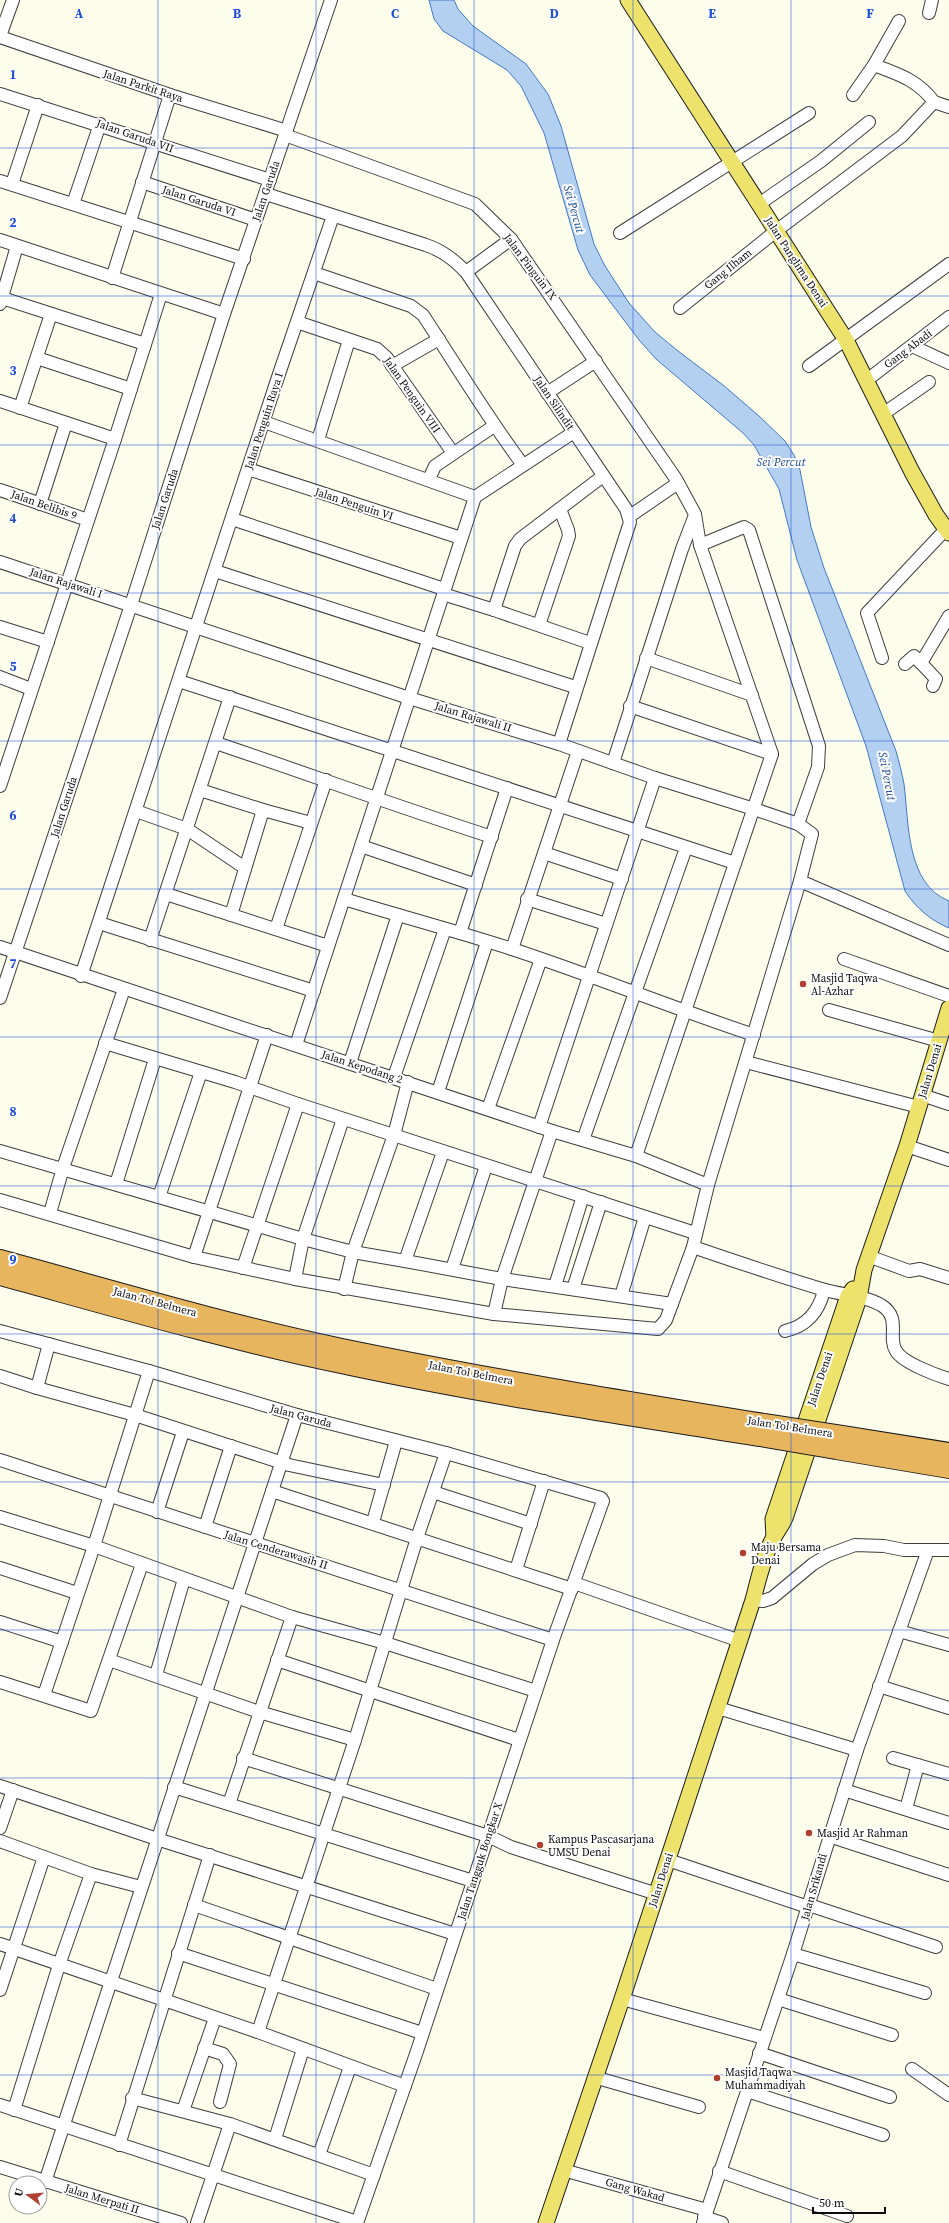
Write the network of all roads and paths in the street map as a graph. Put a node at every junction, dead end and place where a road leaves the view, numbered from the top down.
1 (13, 0) edge
2 (331, 0) edge
3 (628, 0) edge
4 (932, 0) edge
5 (929, 13) dead end
6 (899, 21) dead end
7 (0, 37) edge
8 (874, 65) junction
9 (0, 94) edge
10 (170, 95) junction
11 (853, 96) dead end
12 (934, 102) junction
13 (38, 105) junction
14 (949, 107) edge
15 (809, 113) dead end
16 (869, 122) dead end
17 (100, 124) junction
18 (286, 133) junction
19 (154, 144) junction
20 (732, 163) junction
21 (270, 180) junction
22 (0, 181) edge
23 (142, 182) junction
24 (12, 184) junction
25 (266, 194) junction
26 (73, 204) junction
27 (759, 204) junction
28 (333, 216) junction
29 (256, 220) junction
30 (129, 223) junction
31 (776, 231) junction
32 (620, 233) dead end
33 (511, 239) junction
34 (0, 240) edge
35 (17, 246) junction
36 (244, 259) junction
37 (949, 264) edge
38 (466, 272) junction
39 (314, 273) junction
40 (112, 278) junction
41 (161, 294) junction
42 (1, 301) edge
43 (680, 308) dead end
44 (51, 314) junction
45 (224, 314) junction
46 (949, 318) edge
47 (297, 322) junction
48 (439, 339) junction
49 (349, 340) junction
50 (846, 340) junction
51 (145, 344) junction
52 (912, 346) junction
53 (37, 358) junction
54 (596, 361) junction
55 (949, 363) edge
56 (392, 366) junction
57 (809, 366) dead end
58 (867, 380) junction
59 (929, 382) dead end
60 (131, 389) junction
61 (547, 393) junction
62 (0, 401) edge
63 (20, 408) junction
64 (884, 414) junction
65 (264, 422) junction
66 (66, 423) junction
67 (494, 426) junction
68 (574, 432) junction
69 (116, 439) junction
70 (318, 440) junction
71 (453, 453) junction
72 (523, 465) junction
73 (248, 469) junction
74 (603, 476) junction
75 (429, 479) junction
76 (678, 483) junction
77 (0, 490) edge
78 (475, 497) junction
79 (40, 504) junction
80 (560, 509) junction
81 (695, 514) junction
82 (630, 516) junction
83 (232, 519) junction
84 (88, 520) junction
85 (948, 531) edge
86 (461, 538) junction
87 (700, 545) junction
88 (0, 562) edge
89 (215, 571) junction
90 (66, 583) junction
91 (444, 592) junction
92 (131, 605) junction
93 (494, 610) junction
94 (949, 616) edge
95 (539, 625) junction
96 (197, 626) junction
97 (0, 627) edge
98 (428, 641) junction
99 (48, 642) junction
100 (590, 643) junction
101 (646, 658) junction
102 (882, 658) dead end
103 (920, 662) junction
104 (905, 664) dead end
105 (0, 678) edge
106 (179, 681) junction
107 (933, 686) dead end
108 (575, 688) junction
109 (31, 689) junction
110 (752, 695) junction
111 (230, 697) junction
112 (409, 698) junction
113 (630, 706) junction
114 (216, 743) junction
115 (559, 744) junction
116 (392, 751) junction
117 (578, 751) junction
118 (772, 754) junction
119 (613, 763) junction
120 (655, 778) junction
121 (326, 780) junction
122 (0, 786) edge
123 (507, 788) junction
124 (200, 790) junction
125 (376, 800) junction
126 (560, 805) junction
127 (754, 809) junction
128 (263, 810) junction
129 (136, 811) junction
130 (311, 823) junction
131 (798, 824) junction
132 (187, 829) junction
133 (637, 832) junction
134 (492, 836) junction
135 (361, 846) junction
136 (686, 848) junction
137 (544, 853) junction
138 (735, 863) junction
139 (245, 868) junction
140 (622, 879) junction
141 (800, 882) junction
142 (476, 885) junction
143 (166, 894) junction
144 (344, 899) junction
145 (527, 899) junction
146 (231, 915) junction
147 (398, 915) junction
148 (98, 923) junction
149 (606, 924) junction
150 (445, 928) junction
151 (276, 929) junction
152 (460, 933) junction
153 (150, 940) junction
154 (487, 942) junction
155 (949, 945) edge
156 (328, 946) junction
157 (0, 947) edge
158 (512, 949) junction
159 (15, 952) junction
160 (541, 959) junction
161 (844, 959) dead end
162 (588, 975) junction
163 (81, 976) junction
164 (124, 989) junction
165 (314, 991) junction
166 (636, 992) junction
167 (949, 996) edge
168 (0, 998) edge
169 (949, 1008) edge
170 (829, 1010) dead end
171 (685, 1013) junction
172 (267, 1035) junction
173 (754, 1035) junction
174 (939, 1041) junction
175 (105, 1043) junction
176 (296, 1045) junction
177 (155, 1058) junction
178 (746, 1062) junction
179 (350, 1063) junction
180 (201, 1072) junction
181 (394, 1077) junction
182 (408, 1082) junction
183 (249, 1087) junction
184 (438, 1092) junction
185 (920, 1101) junction
186 (298, 1104) junction
187 (949, 1104) edge
188 (488, 1109) junction
189 (342, 1119) junction
190 (539, 1127) junction
191 (552, 1131) junction
192 (394, 1135) junction
193 (583, 1140) junction
194 (907, 1146) junction
195 (0, 1151) edge
196 (443, 1152) junction
197 (636, 1156) junction
198 (949, 1160) edge
199 (486, 1166) junction
200 (63, 1168) junction
201 (534, 1182) junction
202 (116, 1184) junction
203 (708, 1185) junction
204 (159, 1196) junction
205 (584, 1196) junction
206 (0, 1200) edge
207 (601, 1202) junction
208 (209, 1211) junction
209 (50, 1214) junction
210 (646, 1217) junction
211 (258, 1225) junction
212 (695, 1233) junction
213 (303, 1239) junction
214 (693, 1247) junction
215 (353, 1252) junction
216 (194, 1257) junction
217 (0, 1259) edge
218 (405, 1261) junction
219 (866, 1263) junction
220 (243, 1268) junction
221 (452, 1269) junction
222 (0, 1276) edge
223 (502, 1278) junction
224 (949, 1278) edge
225 (295, 1279) junction
226 (555, 1286) junction
227 (344, 1288) junction
228 (573, 1289) junction
229 (824, 1290) junction
230 (621, 1296) junction
231 (854, 1297) junction
232 (672, 1304) junction
233 (494, 1314) junction
234 (0, 1331) edge
235 (785, 1331) dead end
236 (49, 1344) junction
237 (149, 1371) junction
238 (0, 1376) edge
239 (949, 1379) edge
240 (37, 1388) junction
241 (136, 1415) junction
242 (297, 1415) junction
243 (762, 1430) junction
244 (183, 1432) junction
245 (396, 1441) junction
246 (839, 1443) junction
247 (231, 1446) junction
248 (949, 1452) edge
249 (446, 1453) junction
250 (0, 1460) edge
251 (282, 1462) junction
252 (949, 1468) edge
253 (544, 1481) junction
254 (384, 1485) junction
255 (272, 1491) junction
256 (433, 1492) junction
257 (110, 1496) junction
258 (603, 1499) joint
259 (157, 1512) junction
260 (0, 1517) edge
261 (373, 1522) junction
262 (531, 1524) junction
263 (205, 1527) junction
264 (417, 1538) junction
265 (255, 1544) junction
266 (94, 1546) junction
267 (928, 1550) junction
268 (949, 1550) edge
269 (142, 1564) junction
270 (0, 1568) edge
271 (516, 1570) junction
272 (184, 1579) junction
273 (573, 1586) junction
274 (401, 1589) junction
275 (77, 1593) junction
276 (237, 1598) junction
277 (753, 1600) junction
278 (292, 1618) junction
279 (0, 1622) edge
280 (899, 1631) junction
281 (553, 1640) junction
282 (740, 1641) junction
283 (62, 1642) junction
284 (385, 1644) junction
285 (949, 1645) edge
286 (109, 1660) junction
287 (277, 1660) junction
288 (156, 1675) junction
289 (0, 1682) edge
290 (879, 1686) junction
291 (370, 1691) junction
292 (536, 1691) junction
293 (205, 1693) junction
294 (44, 1695) junction
295 (718, 1708) junction
296 (949, 1708) edge
297 (259, 1712) junction
298 (355, 1740) junction
299 (519, 1740) junction
300 (857, 1750) junction
301 (243, 1758) junction
302 (893, 1758) dead end
303 (918, 1765) junction
304 (949, 1774) edge
305 (0, 1786) edge
306 (174, 1787) junction
307 (340, 1788) junction
308 (13, 1790) junction
309 (844, 1790) junction
310 (229, 1804) junction
311 (906, 1809) junction
312 (949, 1823) edge
313 (0, 1828) edge
314 (324, 1835) junction
315 (829, 1836) junction
316 (157, 1839) junction
317 (495, 1840) junction
318 (0, 1842) edge
319 (210, 1855) junction
320 (44, 1857) junction
321 (668, 1860) junction
322 (91, 1874) junction
323 (949, 1874) edge
324 (473, 1881) junction
325 (308, 1886) junction
326 (141, 1887) junction
327 (657, 1894) junction
328 (194, 1905) junction
329 (809, 1906) junction
330 (455, 1934) junction
331 (290, 1939) junction
332 (0, 1944) edge
333 (936, 1947) dead end
334 (13, 1950) junction
335 (178, 1953) junction
336 (793, 1954) junction
337 (58, 1965) junction
338 (110, 1982) junction
339 (1, 1984) edge
340 (273, 1985) junction
341 (437, 1989) junction
342 (924, 1993) dead end
343 (622, 1999) junction
344 (778, 1999) junction
345 (165, 2000) junction
346 (215, 2018) junction
347 (258, 2032) junction
348 (422, 2033) junction
349 (892, 2035) dead end
350 (764, 2038) junction
351 (204, 2048) junction
352 (303, 2049) junction
353 (759, 2053) junction
354 (350, 2066) junction
355 (912, 2069) dead end
356 (594, 2077) junction
357 (405, 2086) junction
358 (746, 2091) junction
359 (949, 2095) edge
360 (890, 2097) dead end
361 (132, 2098) junction
362 (220, 2102) dead end
363 (0, 2105) edge
364 (699, 2107) dead end
365 (14, 2110) junction
366 (182, 2111) junction
367 (230, 2124) junction
368 (62, 2127) junction
369 (883, 2135) dead end
370 (274, 2140) junction
371 (119, 2145) junction
372 (318, 2155) junction
373 (0, 2167) edge
374 (563, 2170) junction
375 (719, 2171) junction
376 (24, 2175) edge
377 (47, 2175) edge
378 (213, 2175) junction
379 (374, 2175) junction
380 (48, 2183) edge
381 (847, 2216) dead end
382 (705, 2217) edge
383 (177, 2222) edge
384 (357, 2222) edge
385 (197, 2223) edge
386 (546, 2223) edge
387 (722, 2223) edge

1 - 7 street
2 - 18 street, Jalan Garuda
3 - 20 main road, Jalan Panglima Denai
4 - 5 street
6 - 8 street
7 - 10 street, Jalan Parkit Raya
8 - 11 street
8 - 12 street
9 - 13 street, Jalan Garuda VII
10 - 18 street, Jalan Parkit Raya
10 - 19 street
12 - 14 street
12 - 31 street, Gang Ilham
13 - 17 street, Jalan Garuda VII
13 - 24 street
15 - 20 street
16 - 27 street
17 - 19 street, Jalan Garuda VII
17 - 26 street
18 - 21 street, Jalan Garuda
18 - 33 street, Jalan Pinguin IX
19 - 21 street, Jalan Garuda VII
19 - 23 street
20 - 27 main road, Jalan Panglima Denai
20 - 32 street
21 - 25 street, Jalan Garuda
22 - 24 street
23 - 29 street, Jalan Garuda VI
23 - 30 street
24 - 26 street
25 - 28 street, Jalan Silindit
25 - 29 street, Jalan Garuda
26 - 30 street
27 - 31 main road, Jalan Panglima Denai
28 - 38 street, Jalan Silindit
28 - 39 street, Jalan Penguin Raya I
29 - 36 street, Jalan Garuda
30 - 36 street
30 - 40 street
31 - 43 street, Gang Ilham
31 - 50 main road, Jalan Panglima Denai
33 - 38 street
33 - 54 street, Jalan Pinguin IX
34 - 35 street
35 - 40 street
35 - 42 street
36 - 45 street, Jalan Garuda
37 - 50 street
38 - 61 street, Jalan Silindit
39 - 47 street, Jalan Penguin Raya I
39 - 48 street
40 - 41 street
41 - 45 street
41 - 51 street
42 - 44 street
44 - 51 street
44 - 53 street
45 - 92 street, Jalan Garuda
46 - 52 street, Gang Abadi
47 - 49 street, Jalan Penguin VIII
47 - 65 street, Jalan Penguin Raya I
48 - 56 street
48 - 67 street
49 - 56 street, Jalan Penguin VIII
49 - 70 street
50 - 57 street
50 - 58 main road, Jalan Panglima Denai
51 - 60 street
52 - 55 street
52 - 58 street, Gang Abadi
53 - 60 street
53 - 63 street
54 - 61 street
54 - 76 street, Jalan Pinguin IX
56 - 71 street, Jalan Penguin VIII
58 - 64 main road, Jalan Panglima Denai
59 - 64 street
60 - 69 street
61 - 68 street, Jalan Silindit
62 - 63 street
63 - 66 street
64 - 85 main road, Jalan Panglima Denai
65 - 70 street
65 - 73 street, Jalan Penguin Raya I
66 - 69 street
66 - 79 street
67 - 71 street
67 - 72 street
68 - 72 street
68 - 74 street, Jalan Silindit
69 - 84 street
70 - 75 street
71 - 75 street
72 - 78 street
73 - 83 street, Jalan Penguin Raya I
73 - 86 street, Jalan Penguin VI
74 - 80 street
74 - 82 street, Jalan Silindit
75 - 78 street
76 - 81 street, Jalan Pinguin IX
76 - 82 street
77 - 79 street, Jalan Belibis 9
78 - 86 street
79 - 84 street, Jalan Belibis 9
80 - 93 street
80 - 95 street
81 - 87 street, Jalan Pinguin IX
81 - 101 street
82 - 100 street
83 - 89 street, Jalan Penguin Raya I
83 - 91 street
84 - 90 street
85 - 102 street
86 - 91 street
87 - 110 street, Jalan Pinguin IX
87 - 131 street
88 - 90 street, Jalan Rajawali I
89 - 96 street, Jalan Penguin Raya I
89 - 98 street
90 - 92 street, Jalan Rajawali I
90 - 99 street
91 - 93 street
91 - 98 street
92 - 96 street, Jalan Rajawali II
92 - 159 street, Jalan Garuda
93 - 95 street
94 - 103 street
95 - 100 street
96 - 106 street, Jalan Penguin Raya I
96 - 112 street, Jalan Rajawali II
97 - 99 street
98 - 108 street
98 - 112 street
99 - 109 street
100 - 108 street
101 - 110 street
101 - 113 street
103 - 104 street
103 - 107 street
105 - 109 street
106 - 111 street
106 - 129 street, Jalan Penguin Raya I
108 - 115 street
109 - 122 street
110 - 118 street, Jalan Pinguin IX
111 - 114 street
111 - 116 street
112 - 115 street, Jalan Rajawali II
112 - 116 street
113 - 118 street
113 - 119 street
114 - 121 street
114 - 124 street
115 - 117 street, Jalan Rajawali II
116 - 123 street
116 - 125 street
117 - 119 street, Jalan Rajawali II
117 - 126 street
118 - 127 street
119 - 120 street, Jalan Rajawali II
120 - 127 street, Jalan Rajawali II
120 - 133 street
121 - 125 street
121 - 130 street
123 - 126 street
123 - 134 street
124 - 128 street
124 - 132 street
125 - 134 street
125 - 135 street
126 - 133 street
126 - 137 street
127 - 131 street, Jalan Rajawali II
127 - 138 street
128 - 130 street
128 - 139 street
129 - 132 street
129 - 148 street, Jalan Penguin Raya I
130 - 151 street
131 - 141 street, Jalan Rajawali II
132 - 139 street
132 - 143 street
133 - 136 street
133 - 140 street
134 - 142 street
135 - 142 street
135 - 144 street
136 - 138 street
136 - 166 street
137 - 140 street
137 - 145 street
138 - 171 street
139 - 146 street
140 - 149 street
141 - 155 street
141 - 173 street
142 - 152 street
143 - 146 street
143 - 153 street
144 - 147 street
144 - 156 street
145 - 149 street
145 - 158 street
146 - 151 street
147 - 150 street
147 - 179 street
148 - 153 street
148 - 163 street, Jalan Penguin Raya I
149 - 162 street
150 - 152 street
150 - 181 street
151 - 156 street
152 - 154 street
153 - 165 street
154 - 158 street
154 - 184 street
156 - 165 street
157 - 159 street, Jalan Kepodang 2
158 - 160 street
159 - 163 street, Jalan Kepodang 2
159 - 168 street, Jalan Garuda
160 - 162 street
160 - 188 street
161 - 167 street
162 - 166 street
162 - 190 street
163 - 164 street, Jalan Kepodang 2
164 - 172 street, Jalan Kepodang 2
164 - 175 street
165 - 176 street
166 - 171 street
166 - 193 street
169 - 174 main road, Jalan Denai
170 - 174 street
171 - 173 street
171 - 197 street
172 - 176 street, Jalan Kepodang 2
172 - 183 street
173 - 178 street
174 - 185 main road, Jalan Denai
175 - 177 street
175 - 200 street
176 - 179 street, Jalan Kepodang 2
177 - 180 street
177 - 202 street
178 - 185 street
178 - 203 street
179 - 181 street, Jalan Kepodang 2
180 - 183 street
180 - 204 street
181 - 182 street, Jalan Kepodang 2
182 - 184 street, Jalan Kepodang 2
182 - 192 street
183 - 186 street
183 - 208 street
184 - 188 street, Jalan Kepodang 2
185 - 187 street
185 - 194 main road, Jalan Denai
186 - 189 street
186 - 211 street
188 - 190 street, Jalan Kepodang 2
189 - 192 street
189 - 213 street
190 - 191 street, Jalan Kepodang 2
191 - 193 street, Jalan Kepodang 2
191 - 201 street
192 - 196 street
192 - 215 street
193 - 197 street, Jalan Kepodang 2
194 - 198 street
194 - 219 main road, Jalan Denai
195 - 200 street
196 - 199 street
196 - 218 street
197 - 203 street, Jalan Kepodang 2
199 - 201 street
199 - 221 street
200 - 202 street
200 - 209 street
201 - 205 street
201 - 223 street
202 - 204 street
203 - 212 street
204 - 208 street
205 - 207 street
205 - 226 street
206 - 209 street
207 - 210 street
207 - 228 street
208 - 211 street
208 - 216 street
209 - 216 street
210 - 212 street
210 - 230 street
211 - 213 street
211 - 220 street
212 - 214 street
213 - 215 street
213 - 225 street
214 - 229 street
214 - 232 street
215 - 218 street
215 - 227 street
216 - 220 street
217 - 243 highway, Jalan Tol Belmera
218 - 221 street
219 - 224 street
219 - 231 main road, Jalan Denai
220 - 225 street
221 - 223 street
222 - 243 highway, Jalan Tol Belmera
223 - 226 street
223 - 233 street
225 - 227 street
226 - 228 street
227 - 233 street
228 - 230 street
229 - 231 street
229 - 235 street
230 - 232 street
231 - 239 street
231 - 277 main road, Jalan Denai
232 - 233 street
234 - 236 street, Jalan Garuda
236 - 237 street, Jalan Garuda
236 - 240 street
237 - 241 street
237 - 242 street, Jalan Garuda
238 - 240 street
240 - 241 street
241 - 244 street
241 - 257 street
242 - 245 street, Jalan Garuda
242 - 251 street
243 - 246 highway, Jalan Tol Belmera, bridge
244 - 247 street
244 - 259 street
245 - 249 street, Jalan Garuda
245 - 254 street
246 - 248 highway, Jalan Tol Belmera
246 - 252 highway, Jalan Tol Belmera
247 - 251 street
247 - 263 street
249 - 253 street, Jalan Garuda
249 - 256 street
250 - 257 street, Jalan Cenderawasih II
251 - 254 street
251 - 255 street
253 - 258 street, Jalan Garuda
253 - 262 street
254 - 261 street
255 - 261 street
255 - 265 street
256 - 262 street
256 - 264 street
257 - 259 street, Jalan Cenderawasih II
257 - 266 street
258 - 273 street, Jalan Tangguk Bongkar X
259 - 263 street, Jalan Cenderawasih II
260 - 266 street
261 - 264 street
262 - 271 street
263 - 265 street, Jalan Cenderawasih II
264 - 271 street
264 - 274 street
265 - 274 street, Jalan Cenderawasih II
265 - 276 street
266 - 269 street
266 - 275 street
267 - 268 street
267 - 277 street
267 - 280 street, Jalan Srikandi
269 - 272 street
269 - 286 street
270 - 275 street
271 - 273 street
272 - 276 street
272 - 288 street
273 - 281 street, Jalan Tangguk Bongkar X
273 - 282 street
274 - 281 street, Jalan Cenderawasih II
274 - 284 street
275 - 283 street
276 - 278 street
276 - 293 street
277 - 282 main road, Jalan Denai
278 - 284 street
278 - 287 street
279 - 283 street
280 - 285 street
280 - 290 street, Jalan Srikandi
281 - 292 street, Jalan Tangguk Bongkar X
282 - 295 main road, Jalan Denai
283 - 294 street
284 - 291 street
284 - 292 street
286 - 288 street
286 - 294 street
287 - 291 street
287 - 297 street
288 - 293 street
289 - 294 street
290 - 296 street
290 - 300 street, Jalan Srikandi
291 - 298 street
291 - 299 street
292 - 299 street, Jalan Tangguk Bongkar X
293 - 297 street
293 - 306 street
295 - 300 street
295 - 321 main road, Jalan Denai
297 - 298 street
297 - 301 street
298 - 307 street
299 - 317 street, Jalan Tangguk Bongkar X
300 - 309 street, Jalan Srikandi
301 - 307 street
301 - 310 street
302 - 303 street
303 - 304 street
303 - 311 street
305 - 308 street
306 - 310 street
306 - 316 street
307 - 314 street
307 - 317 street
308 - 313 street
308 - 316 street
309 - 311 street
309 - 315 street, Jalan Srikandi
310 - 314 street
311 - 312 street
314 - 324 street
314 - 325 street
315 - 323 street
315 - 329 street, Jalan Srikandi
316 - 319 street
316 - 326 street
317 - 324 street, Jalan Tangguk Bongkar X
317 - 327 street
318 - 320 street
319 - 325 street
319 - 328 street
320 - 322 street
320 - 334 street
321 - 327 main road, Jalan Denai
321 - 329 street
322 - 326 street
322 - 337 street
324 - 330 street, Jalan Tangguk Bongkar X
325 - 330 street
325 - 331 street
326 - 338 street
327 - 343 main road, Jalan Denai
328 - 331 street
328 - 335 street
329 - 333 street
329 - 336 street, Jalan Srikandi
330 - 341 street, Jalan Tangguk Bongkar X
331 - 340 street
331 - 341 street
332 - 334 street
334 - 337 street
334 - 339 street
335 - 340 street
335 - 345 street
336 - 342 street
336 - 344 street, Jalan Srikandi
337 - 338 street
337 - 365 street
338 - 345 street
338 - 368 street
340 - 347 street
340 - 348 street
341 - 348 street, Jalan Tangguk Bongkar X
343 - 350 street
343 - 356 main road, Jalan Denai
344 - 349 street
344 - 350 street, Jalan Srikandi
345 - 346 street
345 - 361 street
346 - 347 street
346 - 351 street
347 - 352 street
348 - 357 street, Jalan Tangguk Bongkar X
350 - 353 street, Jalan Srikandi
351 - 362 street
351 - 366 street
352 - 354 street
352 - 370 street
353 - 358 street, Jalan Srikandi
353 - 360 street
354 - 357 street
354 - 372 street
355 - 359 street
356 - 364 street
356 - 374 main road, Jalan Denai
357 - 379 street, Jalan Tangguk Bongkar X
358 - 369 street
358 - 375 street, Jalan Srikandi
361 - 366 street
361 - 371 street
363 - 365 street
365 - 368 street
366 - 367 street
367 - 370 street
367 - 378 street
368 - 371 street
368 - 377 street
370 - 372 street
371 - 378 street
372 - 379 street
373 - 376 street, Jalan Merpati II
374 - 382 street, Gang Wakad
374 - 386 main road, Jalan Denai
375 - 381 street
375 - 382 street, Jalan Srikandi
378 - 384 street
378 - 385 street
379 - 384 street, Jalan Tangguk Bongkar X
380 - 383 street, Jalan Merpati II
382 - 387 street, Gang Wakad

